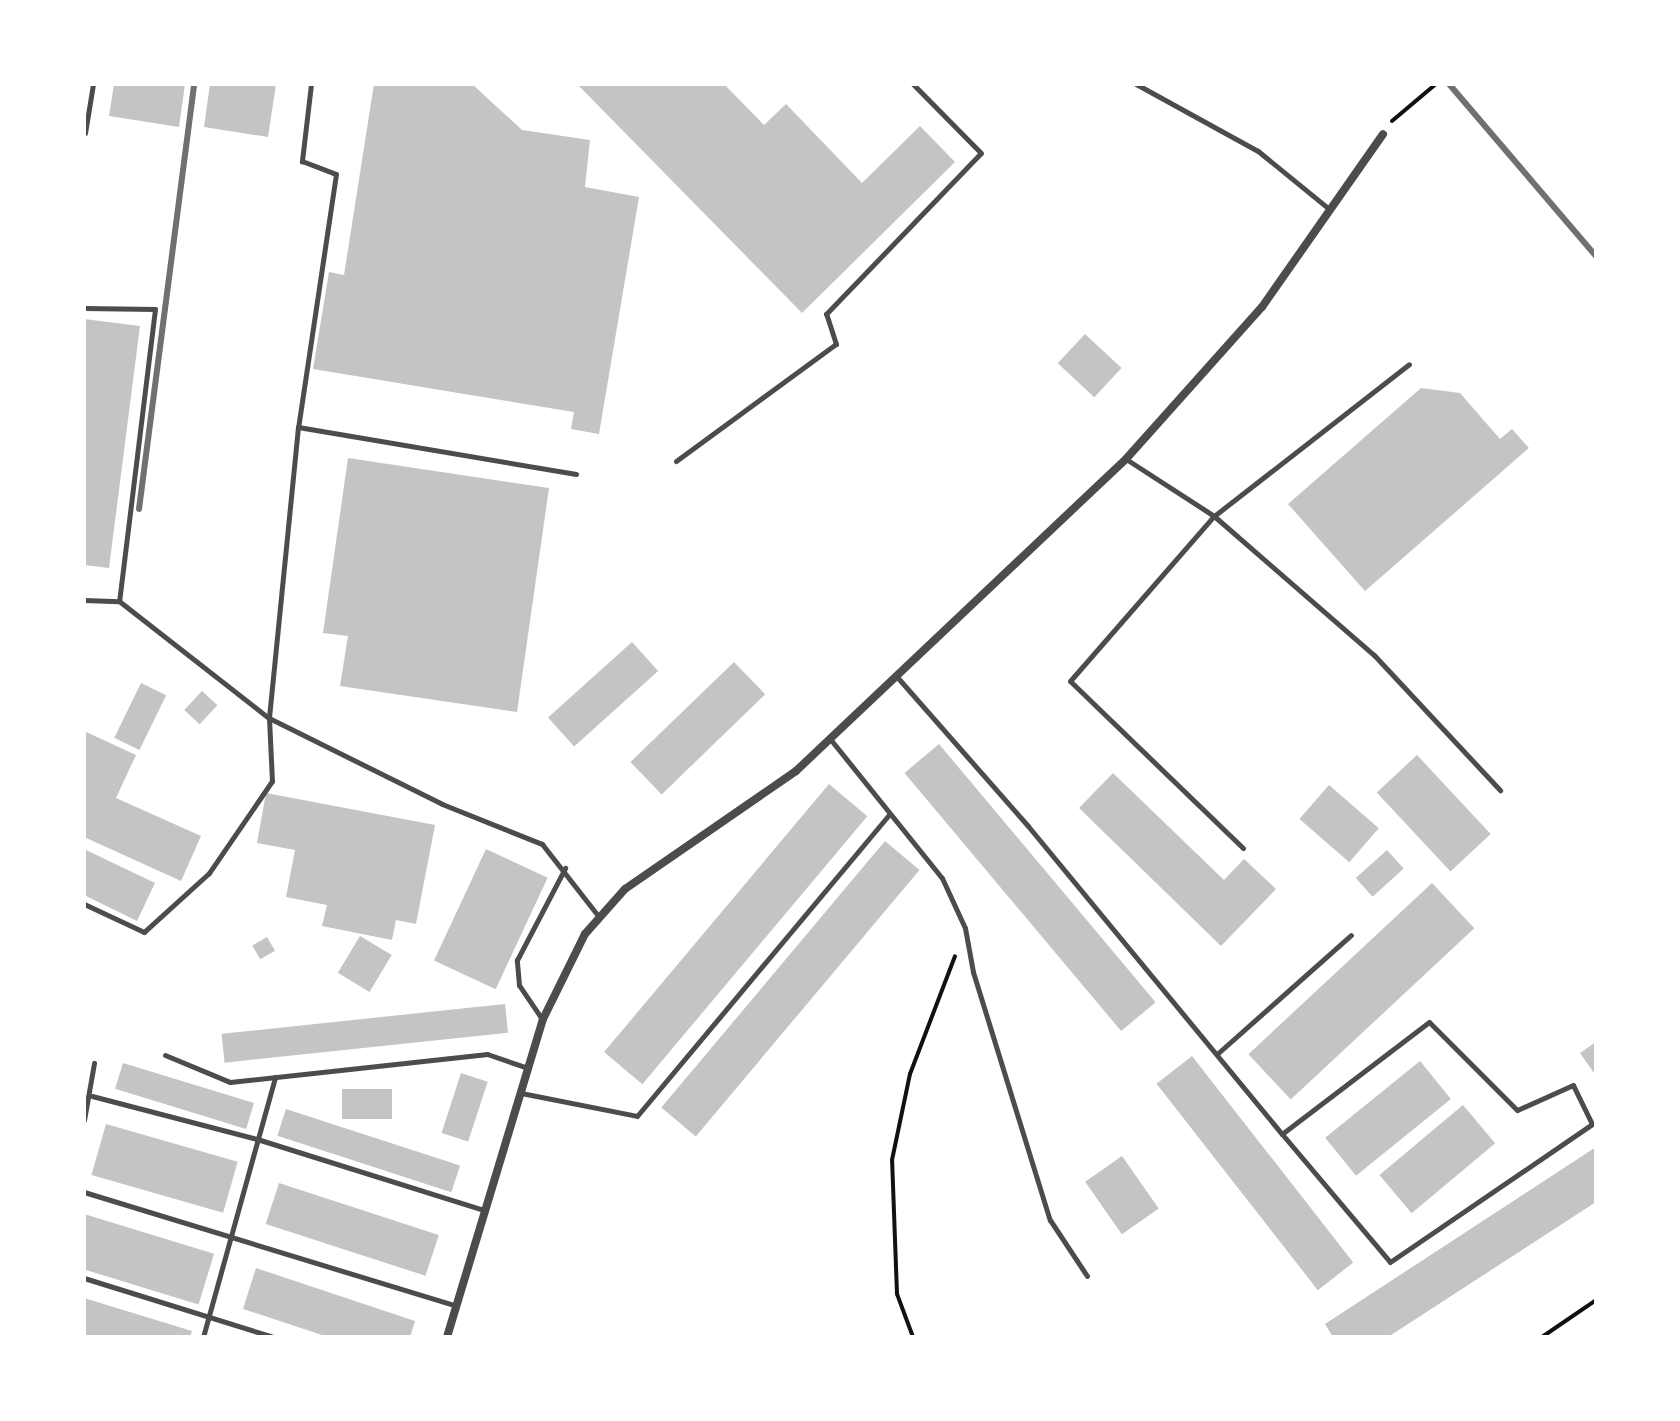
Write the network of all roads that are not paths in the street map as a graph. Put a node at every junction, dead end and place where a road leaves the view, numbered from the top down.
1 (93, 84) edge
2 (311, 84) edge
3 (913, 84) edge
4 (1136, 84) edge
5 (85, 133) edge
6 (1383, 134) road end
7 (1328, 208) junction
8 (84, 308) edge
9 (1409, 364) dead end
10 (298, 427) junction
11 (1126, 459) junction
12 (676, 461) dead end
13 (576, 474) dead end
14 (1214, 516) junction
15 (84, 600) edge
16 (119, 601) junction
17 (898, 678) junction
18 (269, 718) junction
19 (831, 740) junction
20 (1500, 790) dead end
21 (889, 815) junction
22 (1243, 848) dead end
23 (565, 868) junction
24 (84, 904) edge
25 (599, 917) junction
26 (1351, 935) dead end
27 (543, 1019) junction
28 (1217, 1054) junction
29 (165, 1055) dead end
30 (94, 1063) dead end
31 (528, 1068) junction
32 (275, 1077) junction
33 (521, 1093) junction
34 (92, 1096) junction
35 (84, 1120) edge
36 (1282, 1134) junction
37 (257, 1139) junction
38 (84, 1192) edge
39 (485, 1210) junction
40 (231, 1238) junction
41 (1087, 1276) dead end
42 (84, 1278) edge
43 (456, 1307) junction
44 (209, 1317) junction
45 (203, 1337) edge
46 (273, 1337) edge
47 (447, 1337) edge

1 - 5 lane
2 - 10 lane
3 - 12 lane
4 - 7 lane
6 - 7 street
7 - 11 street
8 - 16 lane
9 - 14 lane
10 - 13 lane
10 - 18 lane
11 - 14 lane
11 - 17 street
14 - 20 lane
14 - 22 lane
15 - 16 lane
16 - 18 lane
17 - 19 street
17 - 28 lane
18 - 23 lane
18 - 24 lane
19 - 21 lane
19 - 25 street
21 - 33 lane
21 - 41 lane
23 - 25 lane
23 - 27 lane
25 - 27 street
26 - 28 lane
27 - 31 street
28 - 36 lane
29 - 32 lane
30 - 34 lane
31 - 32 lane
31 - 33 street
32 - 37 lane
33 - 39 street
34 - 35 lane
34 - 37 lane
36 - 36 lane
37 - 39 lane
37 - 40 lane
38 - 40 lane
39 - 43 street
40 - 43 lane
40 - 44 lane
42 - 44 lane
43 - 47 street
44 - 45 lane
44 - 46 lane

